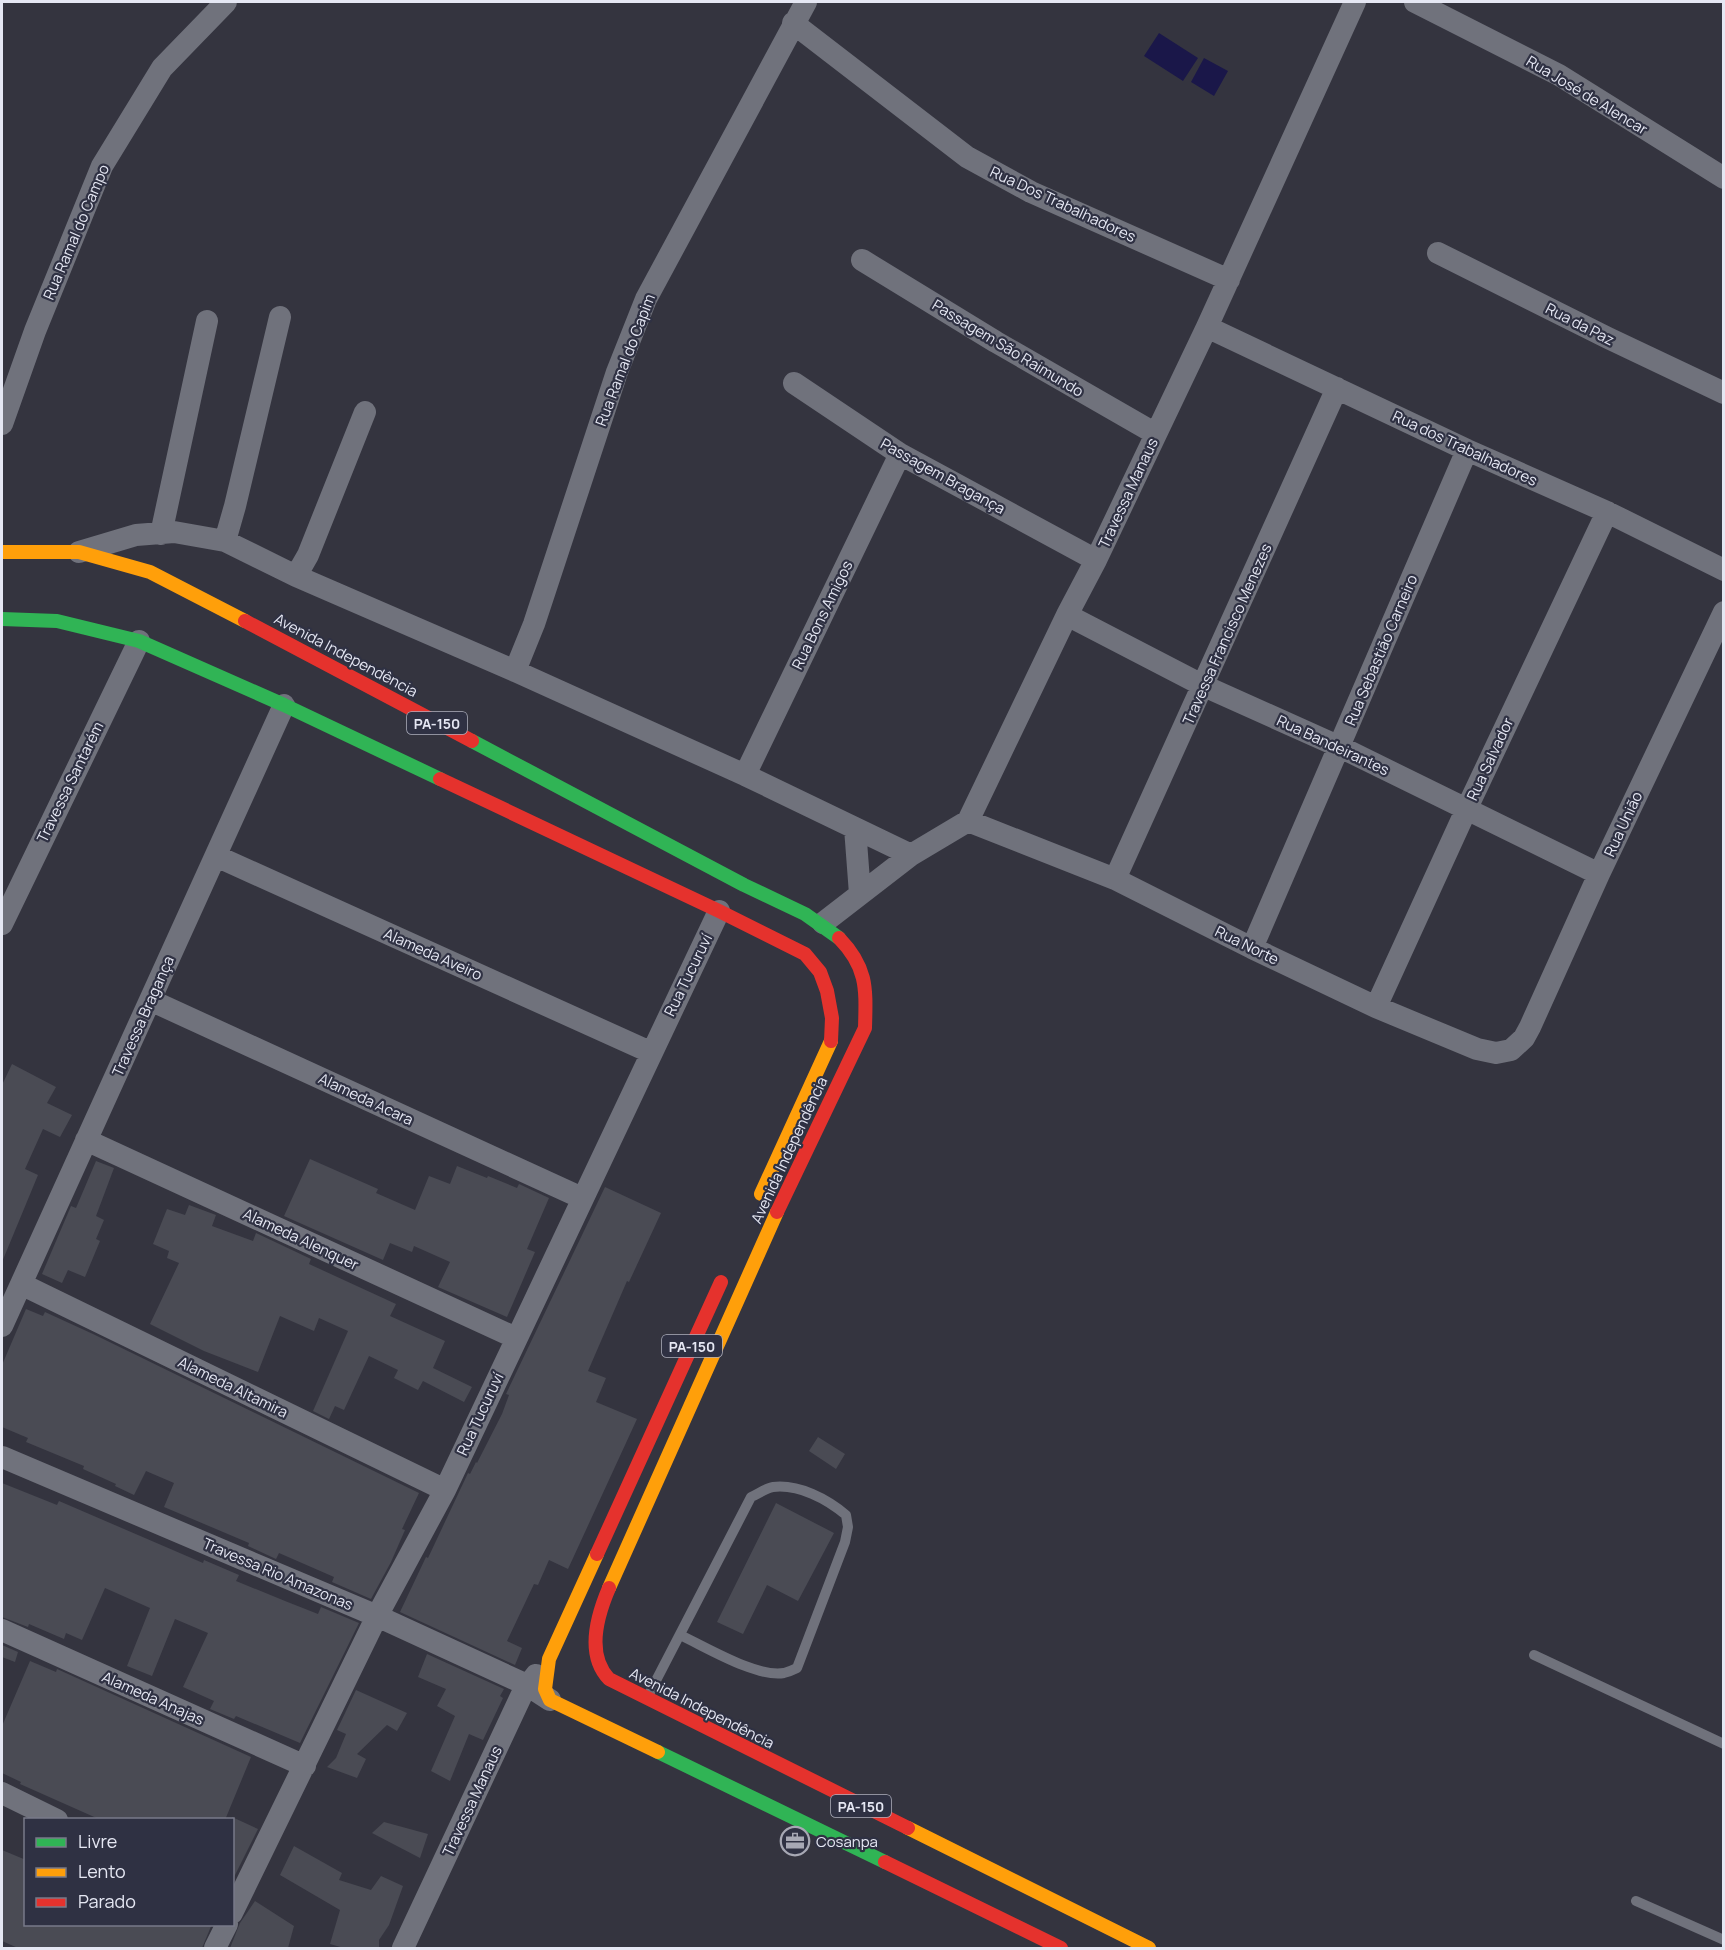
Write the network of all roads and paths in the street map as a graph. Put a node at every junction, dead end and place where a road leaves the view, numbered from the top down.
1 (226, 2) edge
2 (806, 2) edge
3 (1356, 2) edge
4 (1415, 2) edge
5 (793, 23) junction
6 (1724, 178) edge
7 (1438, 253) dead end
8 (862, 260) dead end
9 (1229, 280) junction
10 (280, 317) dead end
11 (207, 321) dead end
12 (1207, 327) junction
13 (794, 383) dead end
14 (1337, 388) junction
15 (1724, 393) edge
16 (364, 412) dead end
17 (2, 424) edge
18 (1156, 434) junction
19 (1467, 450) junction
20 (900, 454) junction
21 (1607, 512) junction
22 (161, 534) junction
23 (225, 541) junction
24 (2, 552) edge
25 (79, 552) junction
26 (1096, 560) junction
27 (1724, 570) edge
28 (296, 576) junction
29 (1724, 612) edge
30 (1067, 615) junction
31 (2, 619) edge
32 (139, 640) junction
33 (515, 671) junction
34 (1204, 686) junction
35 (284, 705) junction
36 (1340, 747) junction
37 (745, 775) junction
38 (1467, 808) junction
39 (968, 821) junction
40 (855, 828) junction
41 (911, 855) junction
42 (216, 856) junction
43 (1599, 874) junction
44 (1115, 879) junction
45 (860, 894) junction
46 (719, 911) junction
47 (823, 922) junction
48 (2, 924) edge
49 (1252, 948) junction
50 (150, 1000) junction
51 (1376, 1007) junction
52 (1524, 1038) joint
53 (650, 1053) junction
54 (86, 1140) junction
55 (582, 1198) junction
56 (757, 1202) dead end
57 (728, 1268) dead end
58 (21, 1284) junction
59 (2, 1326) edge
60 (516, 1338) junction
61 (2, 1457) edge
62 (445, 1490) junction
63 (377, 1616) junction
64 (2, 1630) edge
65 (680, 1635) junction
66 (1534, 1655) dead end
67 (549, 1659) junction
68 (527, 1685) junction
69 (647, 1699) junction
70 (550, 1700) junction
71 (1724, 1744) edge
72 (305, 1766) junction
73 (2, 1794) edge
74 (53, 1818) edge
75 (1636, 1900) dead end
76 (234, 1906) edge
77 (226, 1926) edge
78 (1724, 1940) edge
79 (215, 1948) edge
80 (403, 1948) edge
81 (1061, 1948) edge
82 (1149, 1948) edge

1 - 17 street, Rua Ramal do Campo
2 - 5 street, Rua Ramal do Capim
3 - 9 street, Travessa Manaus
4 - 6 street, Rua José de Alencar
5 - 9 street, Rua Dos Trabalhadores
5 - 33 street, Rua Ramal do Capim
7 - 15 street, Rua da Paz
8 - 18 street, Passagem São Raimundo
9 - 12 street, Travessa Manaus
10 - 23 street
11 - 22 street
12 - 14 street, Rua dos Trabalhadores
12 - 18 street, Travessa Manaus
13 - 20 street, Passagem Bragança
14 - 19 street, Rua dos Trabalhadores
14 - 34 street, Travessa Francisco Menezes
16 - 28 street
18 - 26 street, Travessa Manaus
19 - 21 street, Rua dos Trabalhadores
19 - 36 street, Rua Sebastião Carneiro
20 - 26 street, Passagem Bragança
20 - 37 street, Rua Bons Amigos
21 - 27 street, Rua dos Trabalhadores
21 - 38 street, Rua Salvador
22 - 23 street
22 - 25 street
23 - 28 street
24 - 25 main road, Avenida Independência / PA-150
25 - 47 main road, Avenida Independência / PA-150
26 - 30 street, Travessa Manaus
28 - 33 street
29 - 43 street, Rua União
30 - 34 street, Rua Bandeirantes
30 - 39 street, Travessa Manaus
31 - 32 main road, Avenida Independência
32 - 35 main road, Avenida Independência
32 - 48 street, Travessa Santarém
33 - 37 street
34 - 36 street, Rua Bandeirantes
34 - 44 street, Travessa Francisco Menezes
35 - 42 street, Travessa Bragança
35 - 46 main road, Avenida Independência
36 - 38 street, Rua Bandeirantes
36 - 49 street, Rua Sebastião Carneiro
37 - 40 street
38 - 43 street, Rua Bandeirantes
38 - 51 street, Rua Salvador
39 - 41 street
39 - 44 street, Rua Norte
40 - 41 street
40 - 45 street
41 - 45 street
42 - 50 street, Travessa Bragança
42 - 53 street, Alameda Aveiro
43 - 52 street, Rua União
44 - 49 street, Rua Norte
45 - 47 street
46 - 53 street, Rua Tucuruví
46 - 56 main road, Avenida Independência
47 - 69 main road, Avenida Independência / PA-150
49 - 51 street, Rua Norte
50 - 54 street, Travessa Bragança
50 - 55 street, Alameda Acara
51 - 52 street, Rua Norte
53 - 55 street, Rua Tucuruví
54 - 58 street, Travessa Bragança
54 - 60 street, Alameda Alenquer
55 - 60 street, Rua Tucuruví
57 - 67 main road, PA-150
58 - 59 street, Travessa Bragança
58 - 62 street, Alameda Altamira
60 - 62 street, Rua Tucuruví
61 - 63 street, Travessa Rio Amazonas
62 - 63 street, Rua Tucuruví
63 - 68 street, Travessa Rio Amazonas
63 - 72 street, Rua Tucuruví
64 - 72 street, Alameda Anajas
65 - 65 lane
65 - 69 lane
66 - 71 lane
67 - 68 street, Travessa Manaus
67 - 70 main road, PA-150
68 - 70 street, Travessa Rio Amazonas
68 - 80 street, Travessa Manaus
69 - 82 main road, Avenida Independência / PA-150
70 - 81 main road, PA-150
72 - 76 street, Rua Tucuruví
73 - 74 street
75 - 78 lane
77 - 79 street

